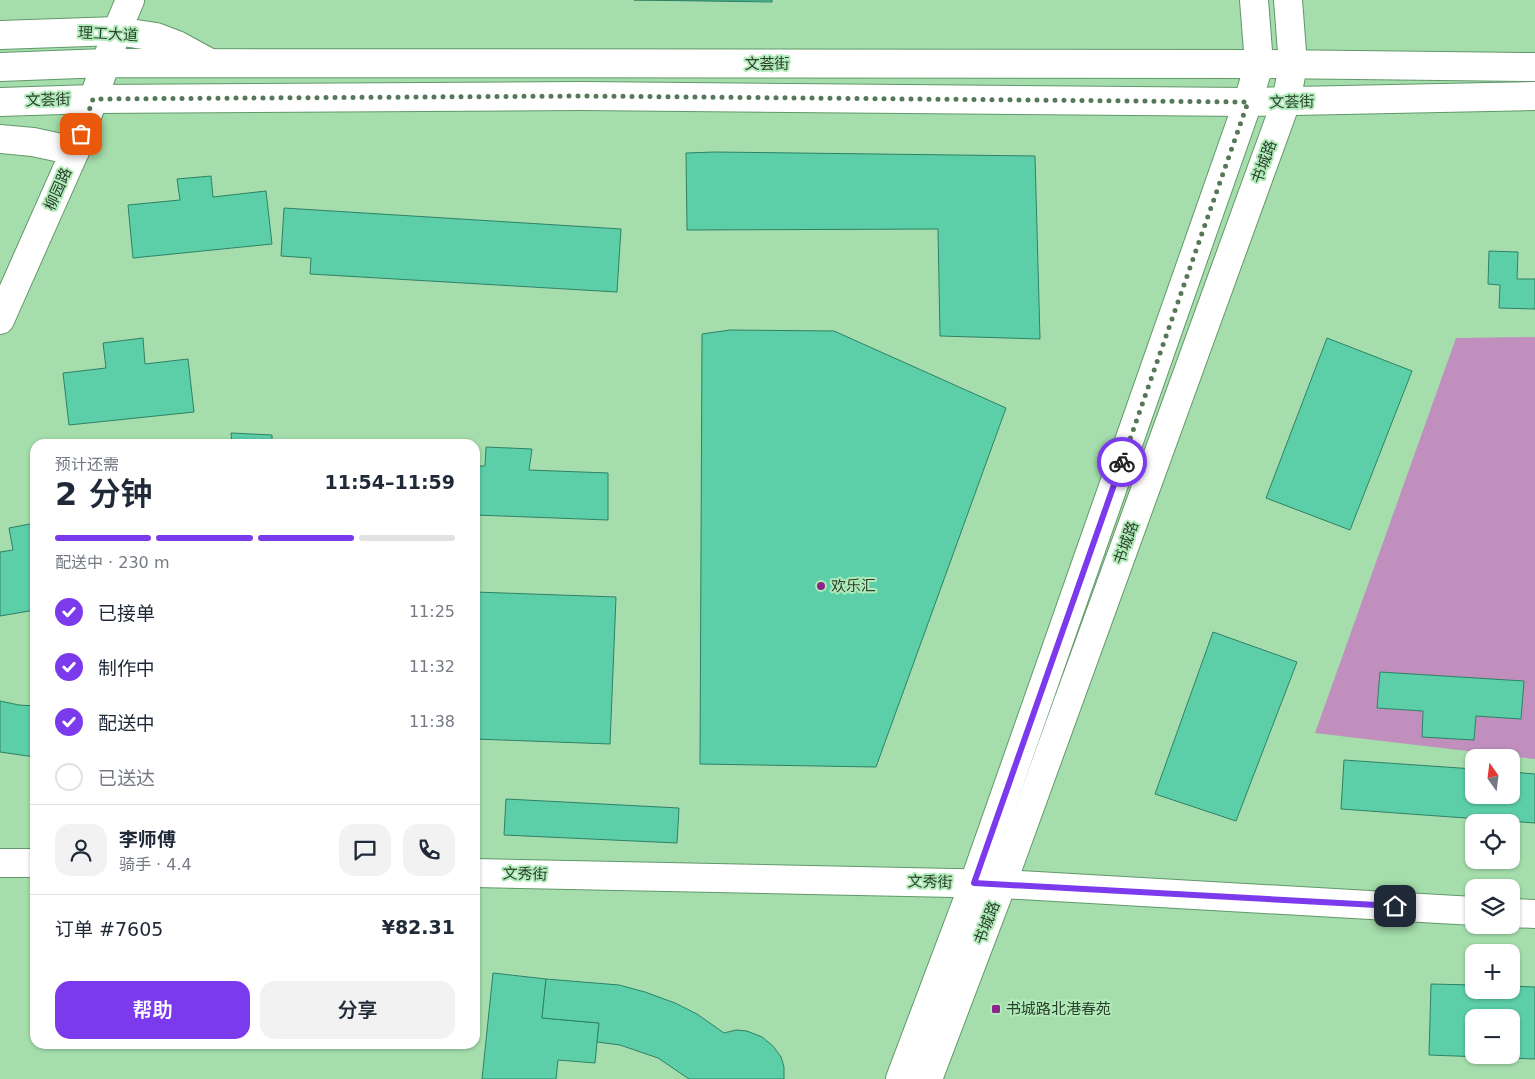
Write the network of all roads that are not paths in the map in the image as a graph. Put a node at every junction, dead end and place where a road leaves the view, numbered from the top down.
1 (130, 0) edge
2 (1254, 0) edge
3 (1288, 0) edge
4 (117, 31) junction
5 (0, 35) edge
6 (106, 63) junction
7 (210, 63) junction
8 (1259, 64) junction
9 (1293, 65) junction
10 (0, 67) edge
11 (1535, 67) edge
12 (1535, 96) edge
13 (93, 99) junction
14 (0, 102) edge
15 (1248, 102) junction
16 (1286, 102) junction
17 (0, 139) edge
18 (75, 151) junction
19 (0, 320) edge
20 (0, 863) edge
21 (30, 864) edge
22 (480, 873) edge
23 (974, 883) junction
24 (1002, 884) junction
25 (1465, 910) edge
26 (1520, 913) edge
27 (1535, 914) edge
28 (900, 1079) edge
29 (928, 1079) edge

1 - 4 main road, 柳园路
2 - 8 main road, 书城路
3 - 9 main road, 书城路
4 - 5 main road, 理工大道
4 - 6 main road, 柳园路
4 - 7 main road, 理工大道
6 - 7 main road, 文荟街
6 - 10 main road, 文荟街
6 - 13 main road, 柳园路
7 - 8 main road, 文荟街
8 - 9 main road, 文荟街
8 - 15 main road, 书城路
9 - 11 main road, 文荟街
9 - 16 main road, 书城路
12 - 16 main road, 文荟街
13 - 14 main road, 文荟街
13 - 15 main road, 文荟街
13 - 18 main road, 柳园路
15 - 16 main road, 文荟街
15 - 23 main road, 书城路
16 - 24 main road, 书城路
17 - 18 main road
18 - 19 main road, 柳园路
20 - 21 main road
22 - 23 main road, 文秀街
23 - 24 main road, 文秀街
23 - 28 main road, 书城路
24 - 25 main road, 文秀街
24 - 29 main road, 书城路
26 - 27 main road

